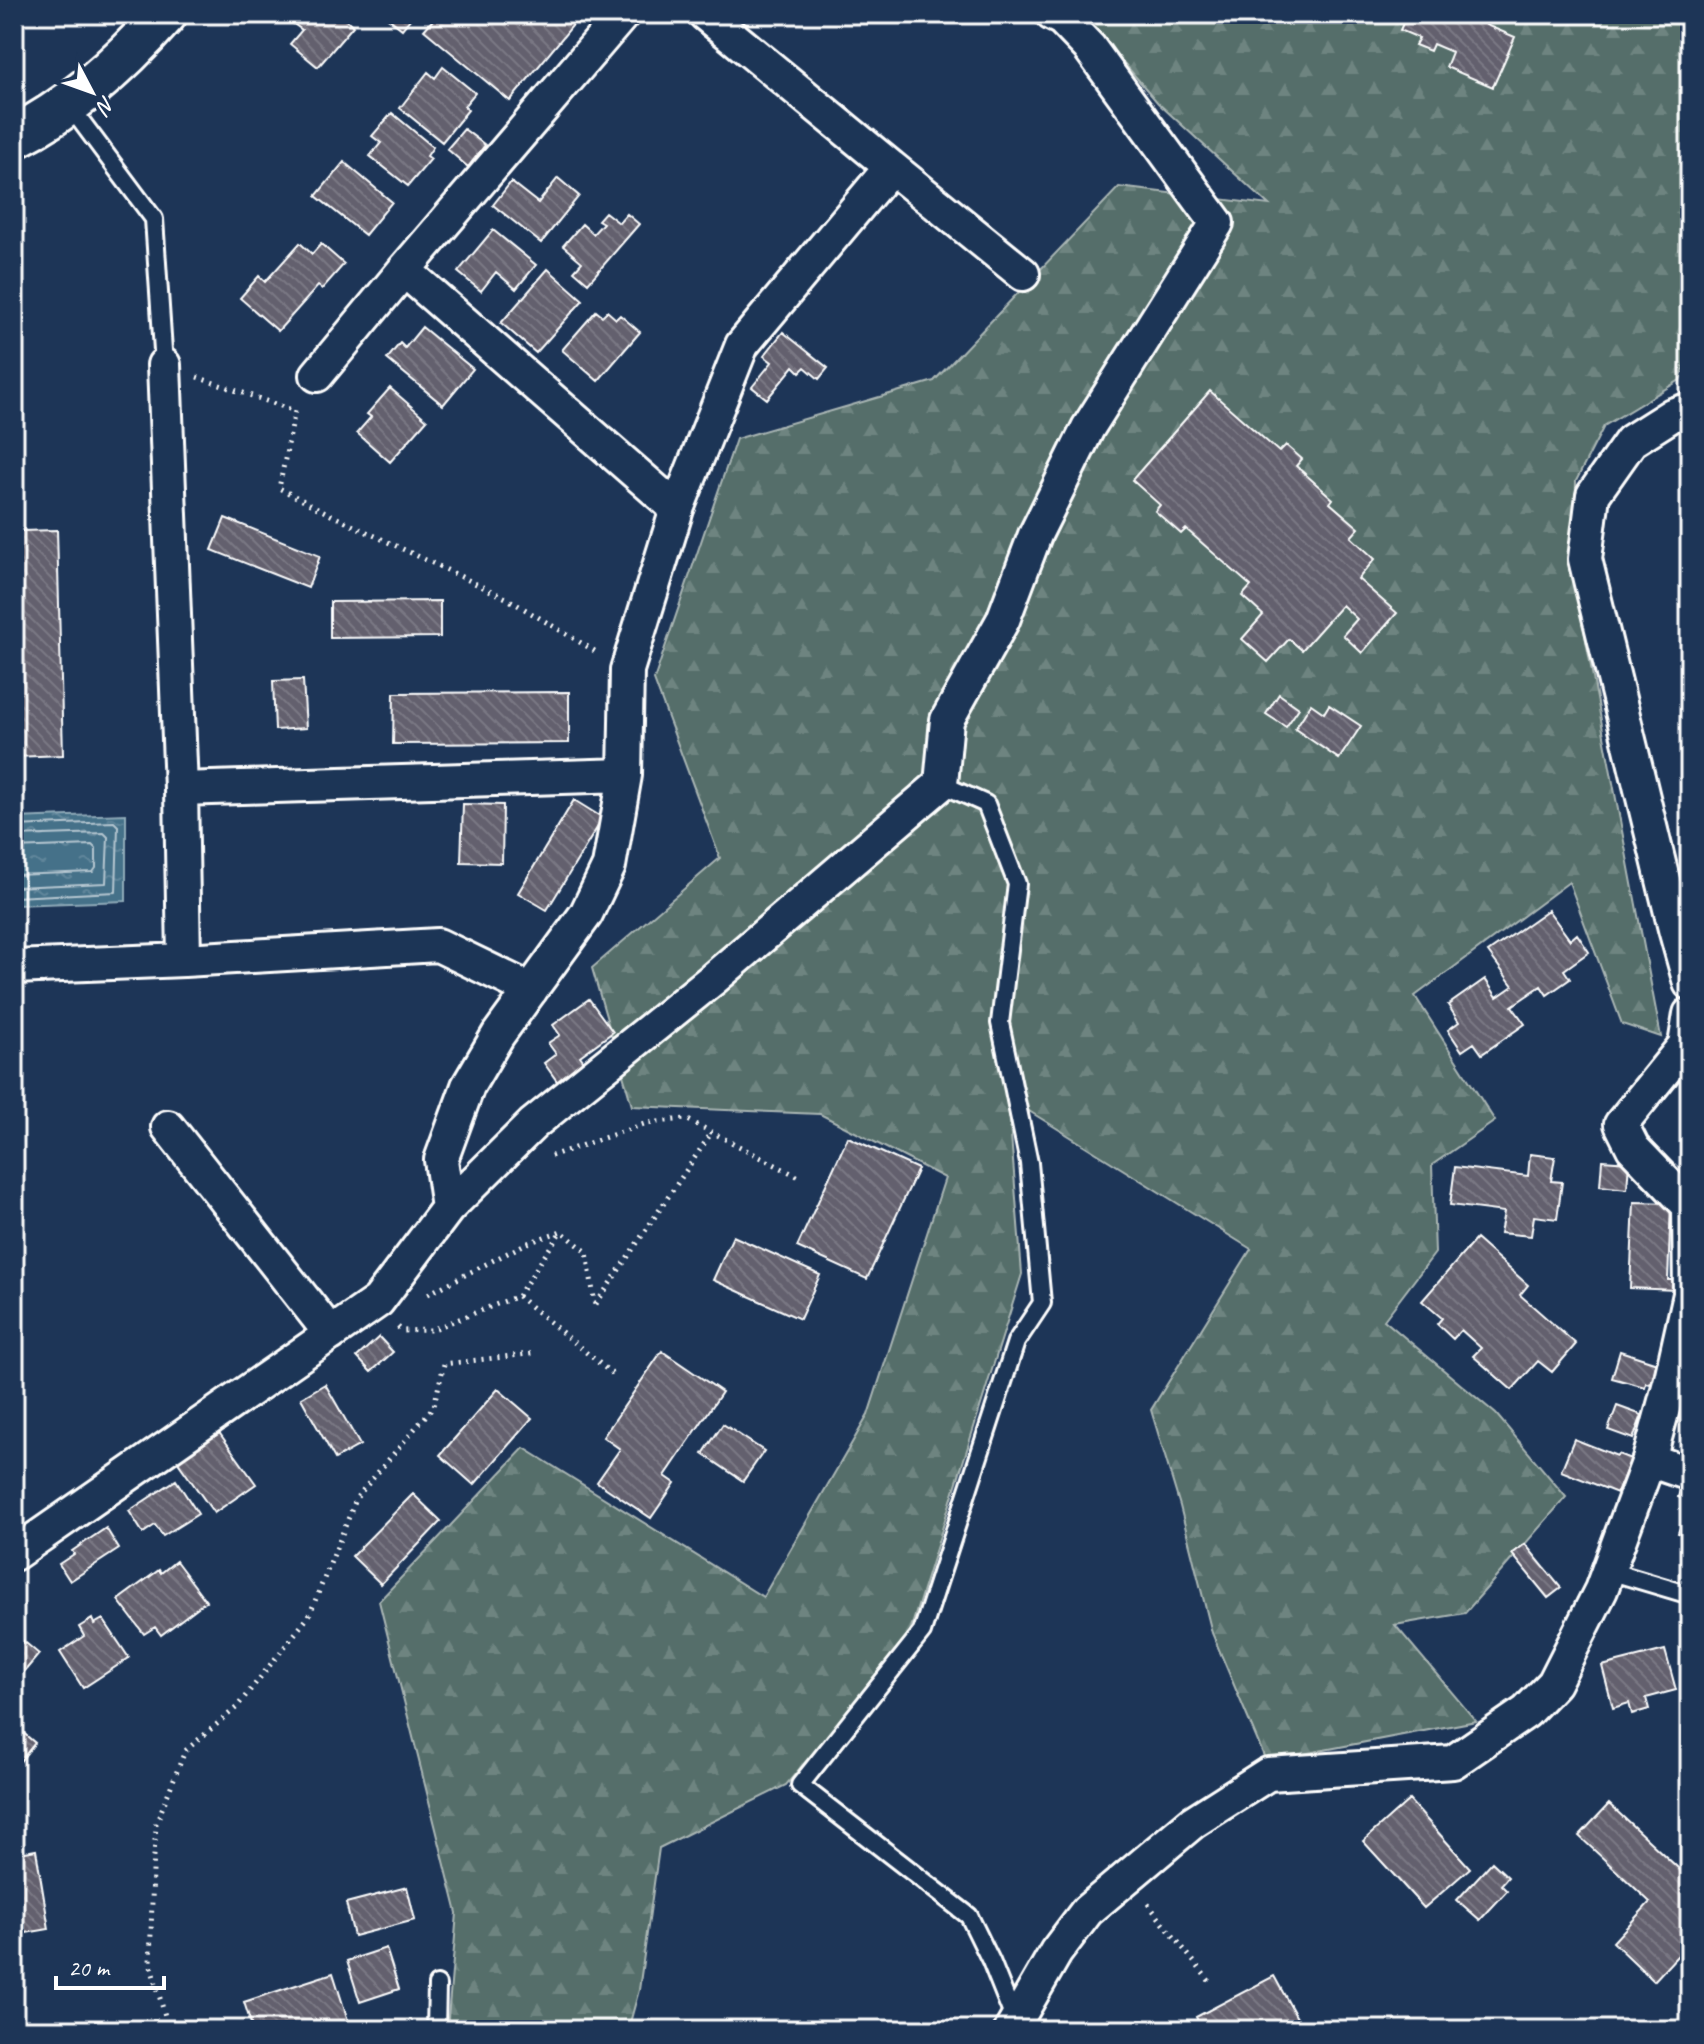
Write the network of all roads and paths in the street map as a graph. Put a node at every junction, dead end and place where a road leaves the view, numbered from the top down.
1 (165, 14) edge
2 (623, 14) edge
3 (705, 14) edge
4 (1052, 14) edge
5 (69, 105) junction
6 (14, 137) edge
7 (891, 167) junction
8 (404, 270) junction
9 (1023, 274) dead end
10 (164, 365) junction
11 (317, 375) dead end
12 (1690, 409) edge
13 (677, 509) junction
14 (627, 670) junction
15 (625, 775) junction
16 (941, 784) junction
17 (181, 789) junction
18 (184, 960) junction
19 (14, 967) edge
20 (1690, 983) edge
21 (531, 990) junction
22 (1690, 1014) edge
23 (168, 1127) dead end
24 (712, 1132) junction
25 (491, 1165) junction
26 (801, 1178) dead end
27 (448, 1208) junction
28 (561, 1231) junction
29 (518, 1296) junction
30 (383, 1307) junction
31 (331, 1334) junction
32 (537, 1353) dead end
33 (616, 1377) dead end
34 (1649, 1460) junction
35 (1690, 1474) edge
36 (14, 1554) edge
37 (1609, 1571) junction
38 (1690, 1595) edge
39 (1127, 1878) junction
40 (1210, 1982) dead end
41 (437, 1985) dead end
42 (1013, 2026) edge
43 (169, 2030) edge
44 (436, 2030) edge

1 - 5 street
2 - 8 street
3 - 7 street
4 - 16 street
5 - 6 street
5 - 10 lane
7 - 9 street
7 - 13 street
8 - 11 street
8 - 13 street
10 - 14 path
10 - 17 street
12 - 20 street
13 - 14 street
14 - 15 street
15 - 17 street
15 - 21 street
16 - 25 street
16 - 42 lane
17 - 18 street
18 - 19 street
18 - 21 street
21 - 27 street
22 - 34 street
23 - 31 street
24 - 25 path
24 - 26 path
24 - 28 path
25 - 27 street
27 - 30 street
28 - 29 path
28 - 30 path
29 - 30 path
29 - 33 path
30 - 31 street
31 - 36 street
32 - 43 path
34 - 35 street
34 - 37 street
37 - 38 lane
37 - 39 street
39 - 40 path
39 - 42 street
41 - 44 lane

